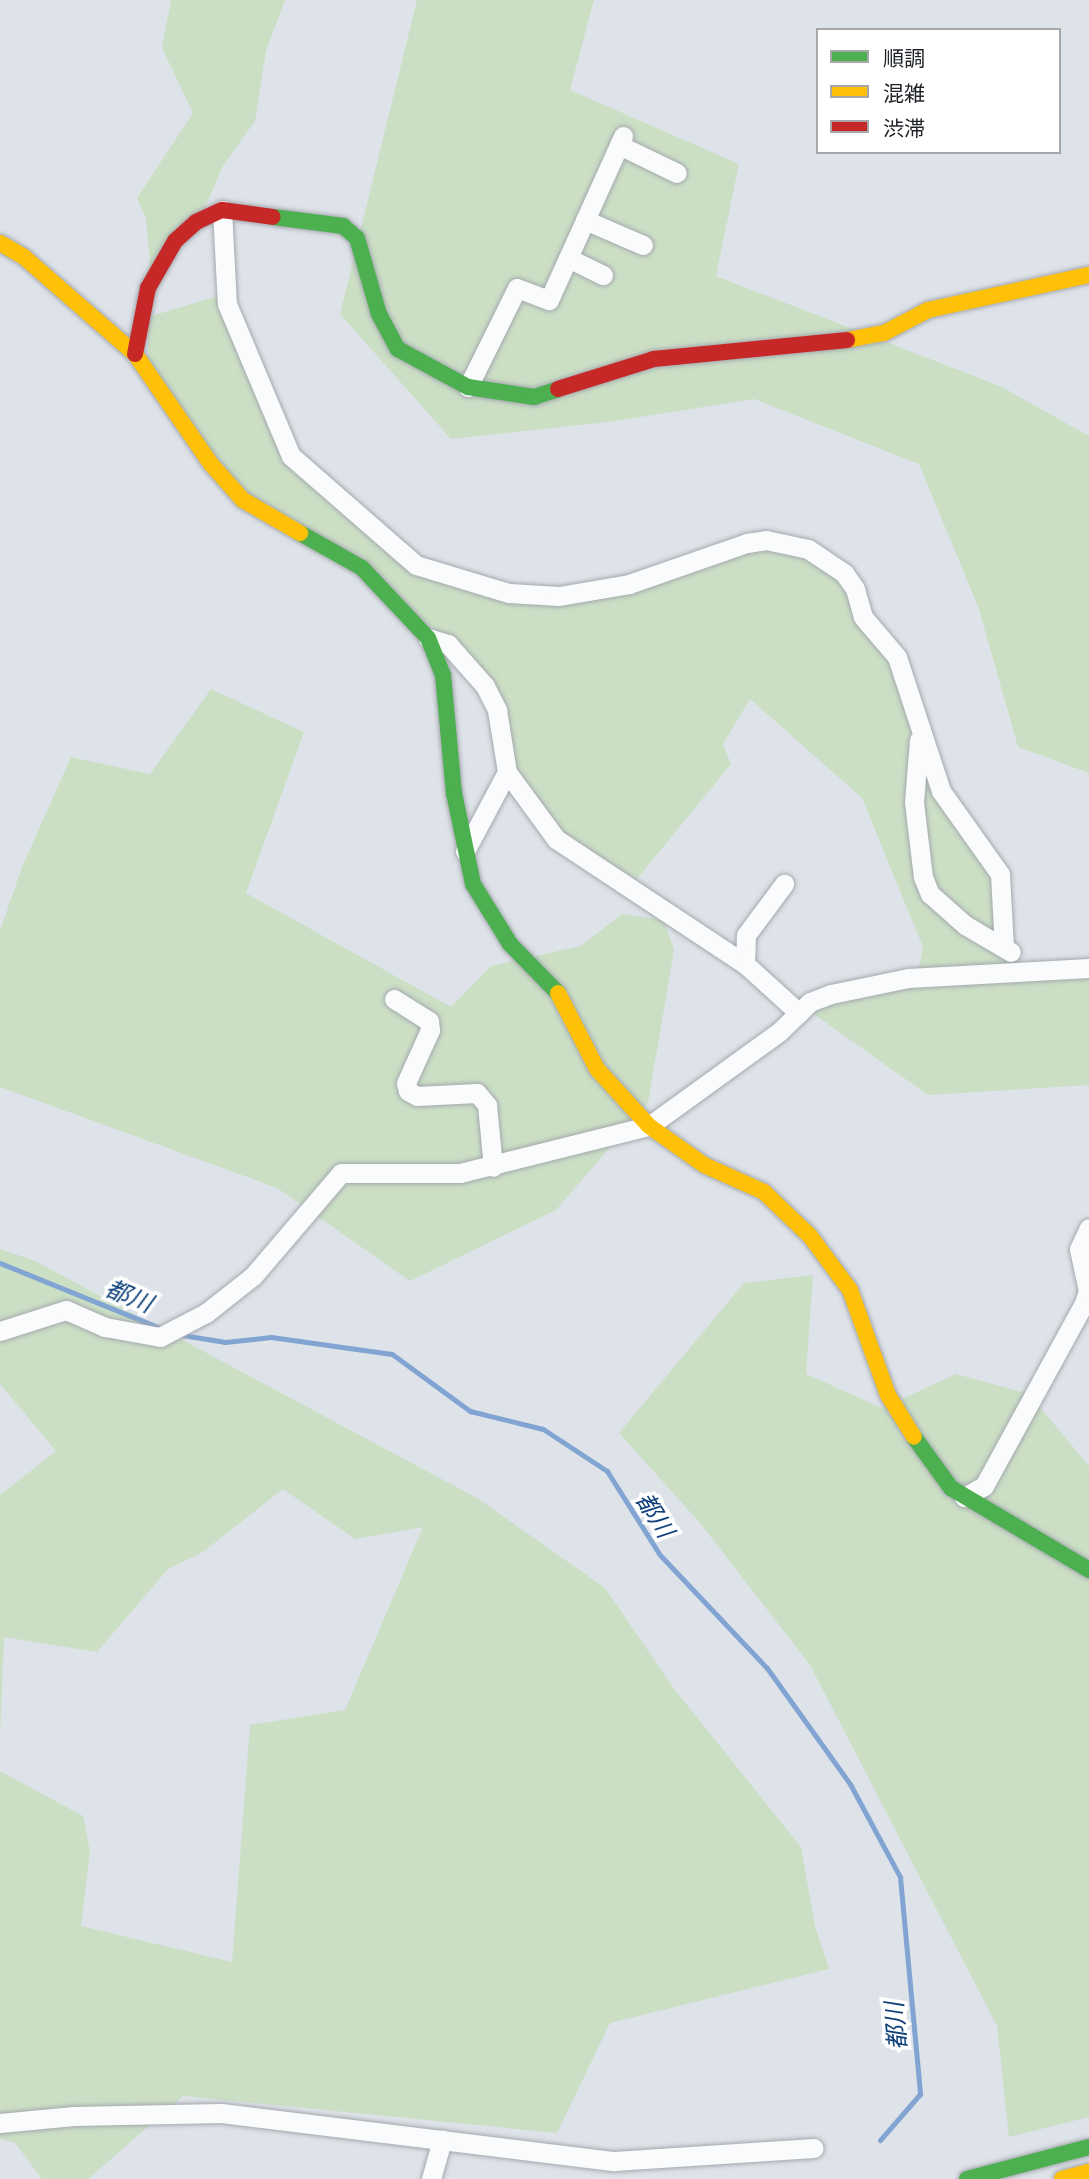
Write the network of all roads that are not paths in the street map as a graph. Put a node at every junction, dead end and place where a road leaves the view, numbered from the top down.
1 (677, 173) dead end
2 (222, 210) junction
3 (585, 220) junction
4 (0, 243) edge
5 (643, 245) dead end
6 (568, 258) junction
7 (603, 275) dead end
8 (1089, 275) edge
9 (135, 354) junction
10 (468, 387) junction
11 (428, 638) junction
12 (920, 729) junction
13 (507, 772) junction
14 (464, 852) junction
15 (784, 884) dead end
16 (1004, 948) junction
17 (745, 964) junction
18 (1031, 968) junction
19 (1089, 968) edge
20 (394, 999) dead end
21 (799, 1013) junction
22 (649, 1126) junction
23 (493, 1167) junction
24 (1089, 1228) edge
25 (0, 1331) edge
26 (964, 1497) junction
27 (1089, 1570) edge
28 (0, 2123) edge
29 (442, 2140) junction
30 (1089, 2147) edge
31 (814, 2148) dead end
32 (1089, 2172) edge
33 (431, 2179) edge
34 (967, 2179) edge
35 (1062, 2179) edge

1 - 3 street
2 - 9 street
2 - 10 street
2 - 12 street
3 - 5 street
3 - 6 street
4 - 9 street
6 - 7 street
6 - 10 street
8 - 10 street
9 - 11 street
11 - 13 street
11 - 14 street
12 - 16 street
12 - 16 street
13 - 14 street
13 - 17 street
14 - 22 street
15 - 17 street
16 - 18 street
17 - 21 street
18 - 19 street
18 - 21 street
20 - 23 street
21 - 22 street
22 - 23 street
22 - 26 street
23 - 25 street
24 - 26 street
26 - 27 street
28 - 29 street
29 - 31 street
29 - 33 street
30 - 34 street
32 - 35 street

